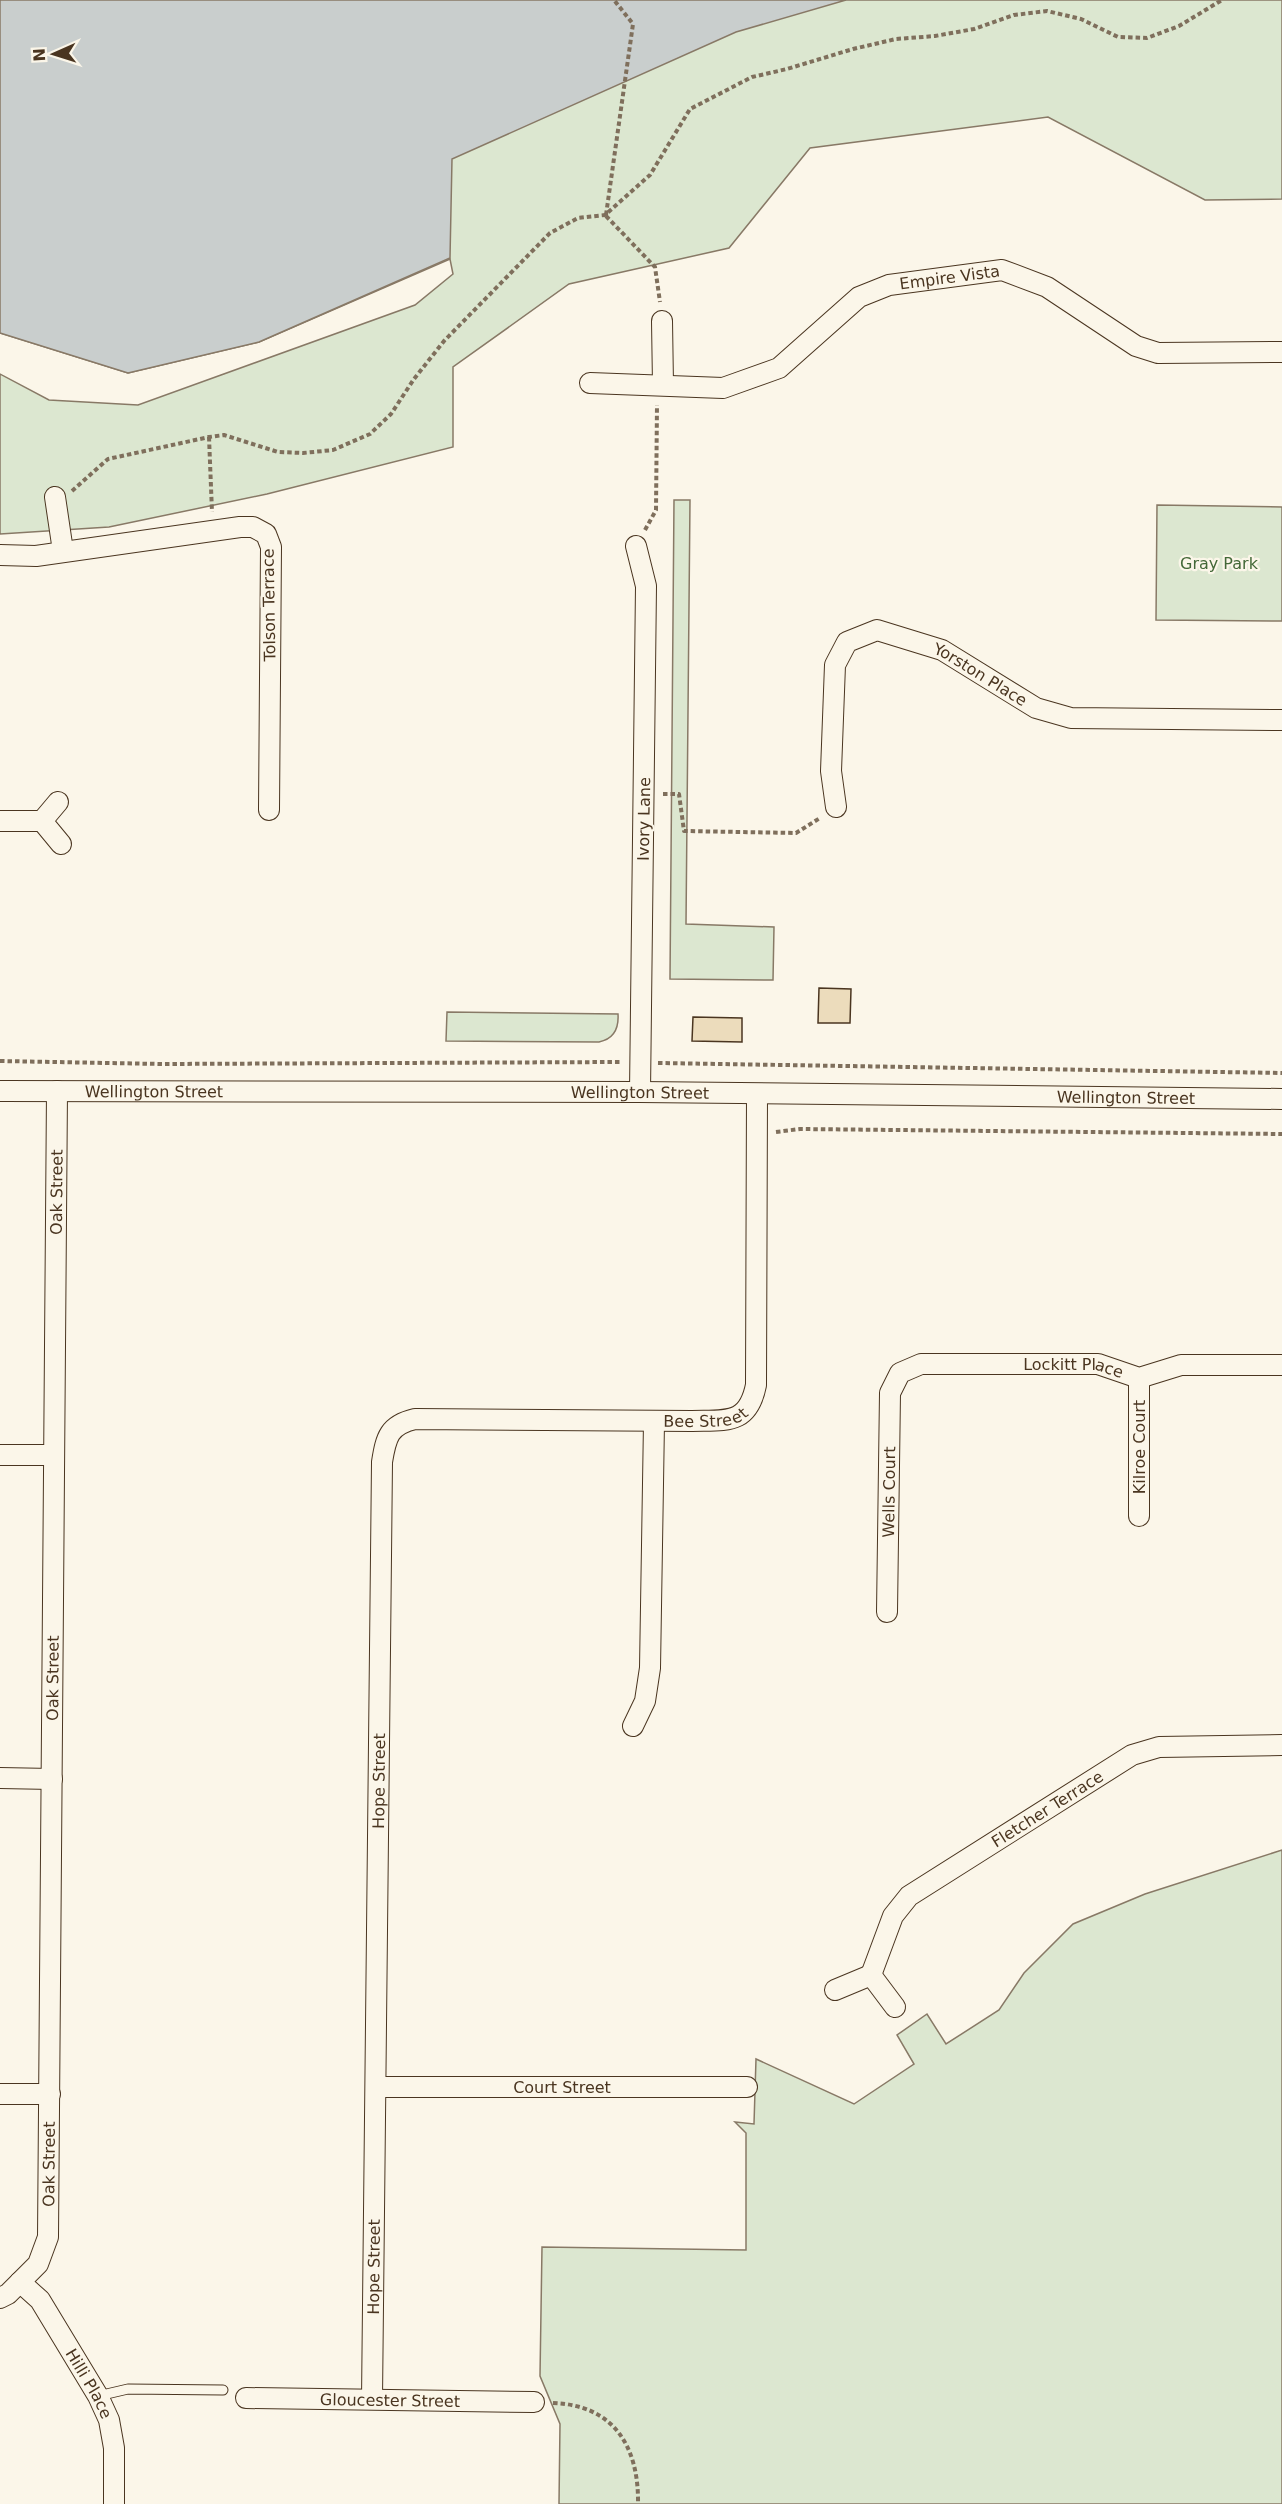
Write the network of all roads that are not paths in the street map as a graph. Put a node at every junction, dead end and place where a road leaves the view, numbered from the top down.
1 (662, 321) road end
2 (1282, 352) edge
3 (590, 383) dead end
4 (663, 385) junction
5 (56, 502) road end
6 (636, 546) road end
7 (63, 551) junction
8 (0, 555) edge
9 (1282, 720) edge
10 (58, 802) dead end
11 (836, 807) road end
12 (269, 810) dead end
13 (0, 821) edge
14 (42, 821) junction
15 (61, 844) dead end
16 (0, 1091) edge
17 (57, 1091) junction
18 (640, 1092) junction
19 (757, 1095) junction
20 (1282, 1100) edge
21 (1282, 1365) edge
22 (900, 1373) joint
23 (1139, 1378) junction
24 (654, 1422) junction
25 (0, 1455) edge
26 (54, 1455) junction
27 (1139, 1516) dead end
28 (887, 1612) dead end
29 (633, 1726) dead end
30 (1282, 1744) edge
31 (0, 1778) edge
32 (52, 1779) junction
33 (871, 1975) junction
34 (835, 1990) dead end
35 (895, 2007) dead end
36 (376, 2087) junction
37 (747, 2087) dead end
38 (0, 2094) edge
39 (50, 2094) junction
40 (20, 2282) junction
41 (0, 2298) edge
42 (223, 2390) dead end
43 (98, 2397) junction
44 (246, 2398) dead end
45 (372, 2399) junction
46 (534, 2402) road end
47 (114, 2504) edge

1 - 4 street
2 - 4 street, Empire Vista
3 - 4 street, Empire Vista
5 - 7 street
6 - 18 street, Ivory Lane
7 - 8 street, Tolson Terrace
7 - 12 street, Tolson Terrace
9 - 11 street, Yorston Place
10 - 14 street
13 - 14 street
14 - 15 street
16 - 17 street, Wellington Street
17 - 18 street, Wellington Street
17 - 26 street, Oak Street
18 - 19 street, Wellington Street
19 - 20 street, Wellington Street
19 - 24 street, Bee Street
21 - 23 street, Lockitt Place
22 - 23 street, Lockitt Place
22 - 28 street, Wells Court
23 - 27 street, Kilroe Court
24 - 29 street, Bee Street
24 - 36 street, Hope Street
25 - 26 street
26 - 32 street, Oak Street
30 - 33 street, Fletcher Terrace
31 - 32 street
32 - 39 street, Oak Street
33 - 34 street
33 - 35 street
36 - 37 street, Court Street
36 - 45 street, Hope Street
38 - 39 street
39 - 40 street, Oak Street
40 - 41 street
40 - 43 street, Hilli Place
42 - 43 lane
43 - 47 street, Hilli Place
44 - 45 street, Gloucester Street
45 - 46 street, Gloucester Street

